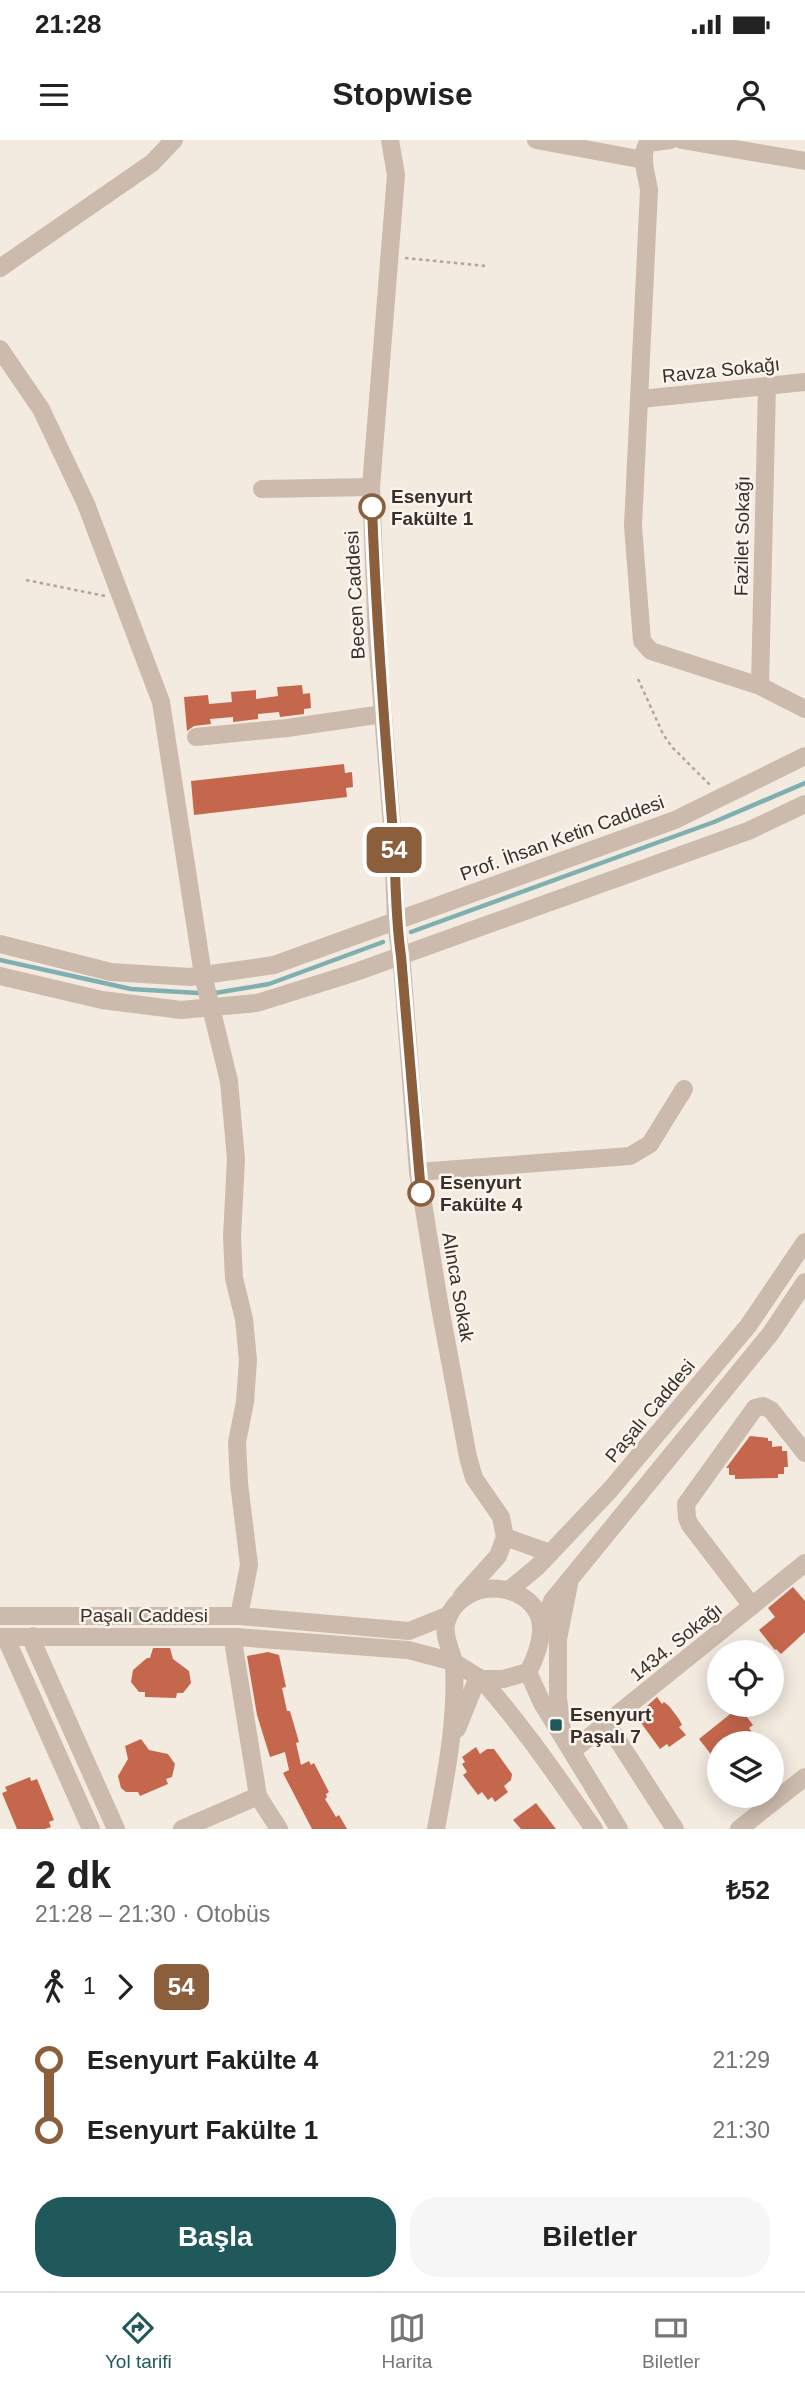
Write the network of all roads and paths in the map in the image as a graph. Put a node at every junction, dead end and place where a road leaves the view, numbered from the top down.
1 (174, 140) edge
2 (390, 140) edge
3 (536, 140) edge
4 (670, 140) edge
5 (682, 140) edge
6 (644, 160) junction
7 (805, 161) edge
8 (389, 257) junction
9 (486, 266) dead end
10 (0, 268) edge
11 (0, 349) edge
12 (805, 383) edge
13 (767, 386) junction
14 (641, 399) junction
15 (371, 487) junction
16 (262, 489) dead end
17 (26, 580) dead end
18 (120, 598) junction
19 (638, 679) dead end
20 (760, 686) junction
21 (805, 709) edge
22 (383, 714) junction
23 (196, 737) dead end
24 (805, 756) edge
25 (721, 797) junction
26 (805, 804) edge
27 (396, 922) junction
28 (0, 944) edge
29 (401, 956) junction
30 (203, 975) junction
31 (0, 976) edge
32 (211, 1007) junction
33 (684, 1089) dead end
34 (418, 1172) junction
35 (805, 1242) edge
36 (805, 1282) edge
37 (805, 1453) edge
38 (505, 1537) junction
39 (550, 1553) junction
40 (805, 1563) edge
41 (569, 1580) junction
42 (509, 1590) junction
43 (463, 1596) junction
44 (752, 1606) junction
45 (449, 1615) junction
46 (0, 1616) edge
47 (239, 1616) junction
48 (542, 1629) junction
49 (33, 1636) junction
50 (4, 1637) edge
51 (235, 1642) junction
52 (454, 1662) junction
53 (528, 1672) junction
54 (480, 1678) junction
55 (608, 1725) junction
56 (452, 1742) junction
57 (568, 1744) junction
58 (805, 1777) edge
59 (258, 1796) junction
60 (92, 1829) edge
61 (116, 1829) edge
62 (182, 1829) edge
63 (279, 1829) edge
64 (436, 1829) edge
65 (594, 1829) edge
66 (619, 1829) edge
67 (675, 1829) edge
68 (739, 1829) edge

1 - 10 street
2 - 8 street, Becen Caddesi
3 - 6 street
4 - 6 street
5 - 7 street
6 - 14 street
8 - 9 path
8 - 15 street, Becen Caddesi
11 - 18 street
12 - 13 street, Ravza Sokağı
13 - 14 street, Ravza Sokağı
13 - 20 street, Fazilet Sokağı
14 - 20 street
15 - 16 street
15 - 22 street, Becen Caddesi
17 - 18 path
18 - 30 street
19 - 25 path
20 - 21 street
22 - 23 street
22 - 27 street, Becen Caddesi
24 - 25 street, Prof. İhsan Ketin Caddesi
25 - 27 street, Prof. İhsan Ketin Caddesi
26 - 29 street
27 - 29 street, Becen Caddesi
27 - 30 street, Prof. İhsan Ketin Caddesi
28 - 30 street, Prof. İhsan Ketin Caddesi
29 - 32 street
29 - 34 street, Alınca Sokak
30 - 32 street
31 - 32 street
32 - 47 street
33 - 34 street
34 - 38 street, Alınca Sokak
35 - 39 street, Paşalı Caddesi
36 - 41 street
37 - 44 street
38 - 39 street
38 - 43 street
39 - 42 street, Paşalı Caddesi
40 - 44 street, 1434. Sokağı
41 - 48 street
41 - 57 street
42 - 43 street
42 - 48 street
43 - 45 street
44 - 55 street, 1434. Sokağı
45 - 47 street, Paşalı Caddesi
45 - 52 street
46 - 47 street, Paşalı Caddesi
48 - 53 street
49 - 50 street, Paşalı Caddesi
49 - 51 street, Paşalı Caddesi
49 - 61 street
50 - 60 street
51 - 52 street, Paşalı Caddesi
51 - 59 street
52 - 54 street
52 - 56 street
53 - 54 street
53 - 57 street
54 - 56 street
54 - 65 street
55 - 57 street, 1434. Sokağı
55 - 67 street
56 - 64 street
57 - 66 street
58 - 68 street
59 - 62 street
59 - 63 street

